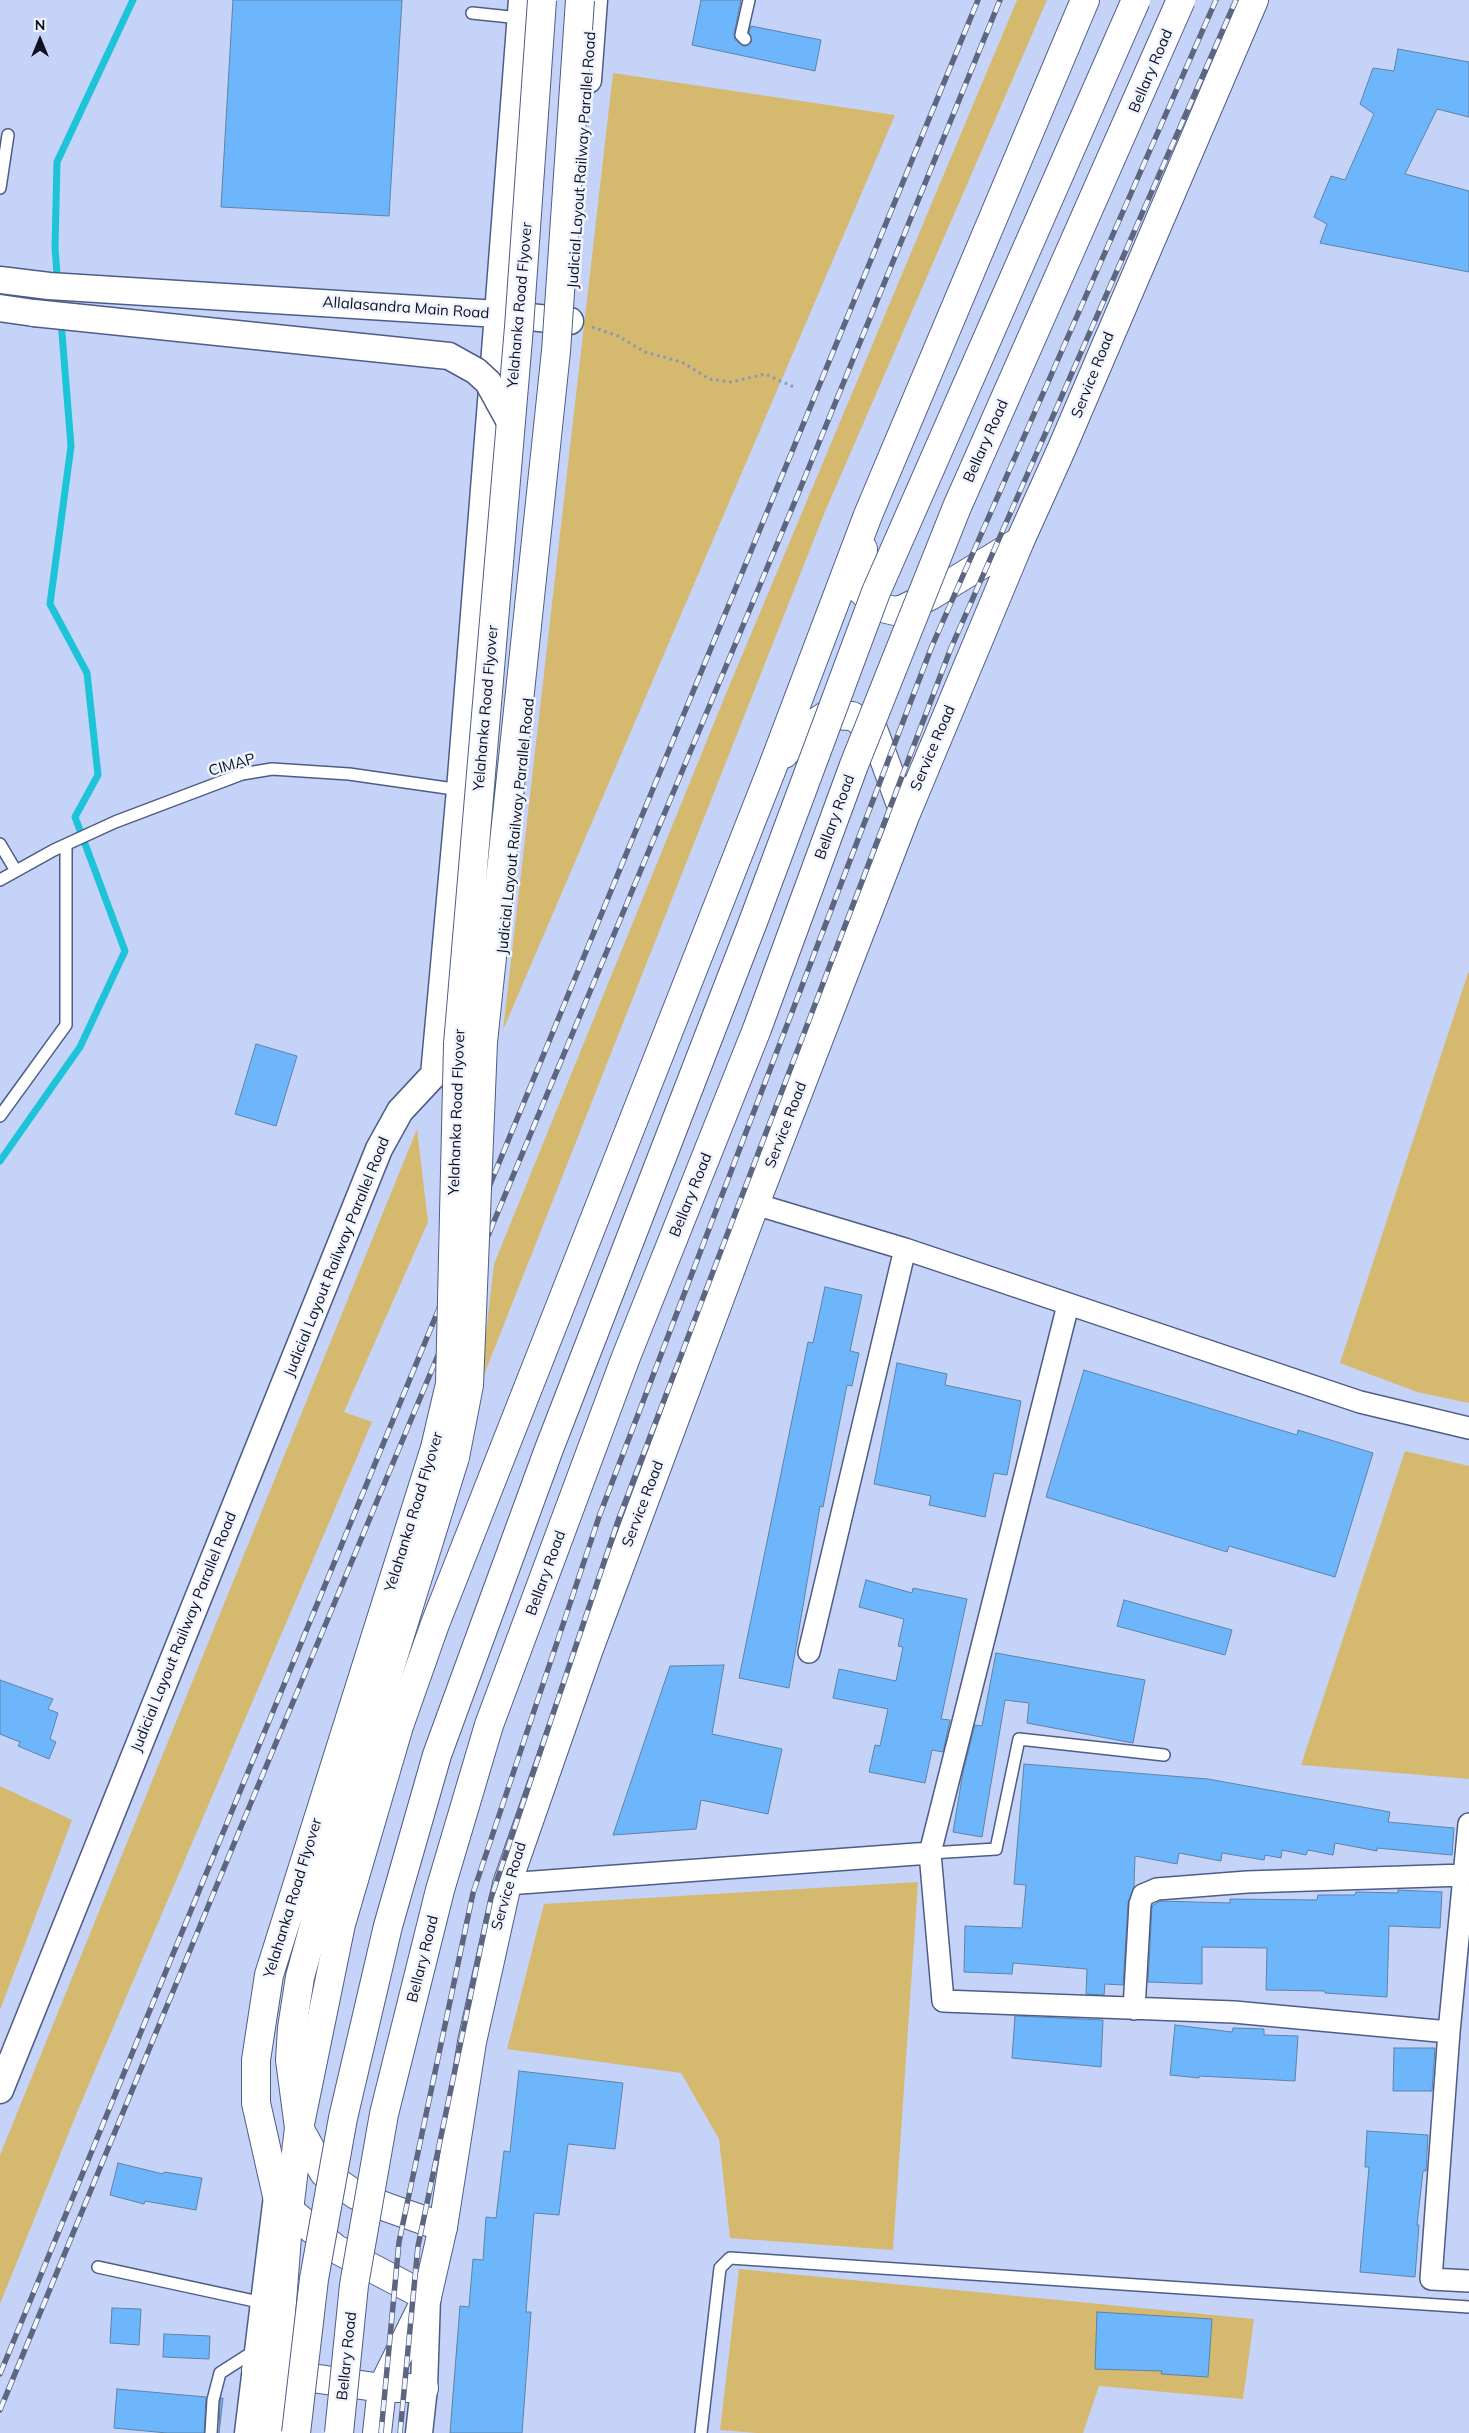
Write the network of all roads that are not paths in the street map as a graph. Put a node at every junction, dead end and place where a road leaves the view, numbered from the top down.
1 (542, 0) edge
2 (580, 0) edge
3 (594, 0) edge
4 (749, 0) edge
5 (1086, 0) edge
6 (1136, 0) edge
7 (1181, 0) edge
8 (1254, 0) edge
9 (521, 9) edge
10 (472, 13) dead end
11 (745, 39) dead end
12 (8, 135) dead end
13 (0, 188) edge
14 (9, 281) edge
15 (15, 310) edge
16 (498, 314) junction
17 (570, 321) junction
18 (510, 422) junction
19 (868, 515) junction
20 (1020, 541) junction
21 (773, 766) junction
22 (460, 790) junction
23 (503, 797) junction
24 (905, 816) junction
25 (0, 844) edge
26 (66, 846) junction
27 (16, 872) junction
28 (0, 880) edge
29 (434, 1075) junction
30 (0, 1116) edge
31 (755, 1204) junction
32 (905, 1249) junction
33 (1068, 1305) junction
34 (1469, 1428) edge
35 (445, 1452) junction
36 (809, 1652) dead end
37 (1164, 1755) dead end
38 (1469, 1824) edge
39 (930, 1853) junction
40 (1464, 1875) junction
41 (507, 1884) junction
42 (1134, 2009) junction
43 (1449, 2032) junction
44 (0, 2090) edge
45 (299, 2128) junction
46 (283, 2203) junction
47 (443, 2227) junction
48 (98, 2267) dead end
49 (1469, 2281) edge
50 (427, 2297) junction
51 (264, 2303) junction
52 (1469, 2308) edge
53 (264, 2364) junction
54 (382, 2388) junction
55 (424, 2388) junction
56 (211, 2433) edge
57 (248, 2433) edge
58 (272, 2433) edge
59 (296, 2433) edge
60 (339, 2433) edge
61 (377, 2433) edge
62 (419, 2433) edge
63 (701, 2433) edge

1 - 18 main road, Yelahanka Road Flyover, bridge
2 - 35 main road, Yelahanka Road Flyover, bridge
3 - 17 street, Judicial Layout Railway Parallel Road
4 - 11 lane
5 - 19 main road
6 - 59 main road, bridge
7 - 60 main road, Bellary Road, bridge
8 - 20 main road, Service Road
9 - 10 lane
9 - 16 street, Allalasandra Main Road
12 - 13 lane
14 - 15 street
14 - 16 street, Allalasandra Main Road
15 - 18 street, bridge
16 - 17 street
16 - 22 street
17 - 23 street, Judicial Layout Railway Parallel Road
18 - 35 main road, Yelahanka Road Flyover, bridge
19 - 20 main road
19 - 21 main road
20 - 24 main road, Service Road
21 - 24 main road
21 - 45 main road
22 - 23 lane, CIMAP
22 - 26 lane, CIMAP
22 - 29 street
23 - 29 street, Judicial Layout Railway Parallel Road
24 - 31 main road, Service Road
25 - 27 lane
26 - 27 lane, CIMAP
26 - 30 lane
27 - 28 lane, CIMAP
29 - 44 street, Judicial Layout Railway Parallel Road
31 - 32 street
31 - 41 main road, Service Road
32 - 33 street
32 - 36 street
33 - 34 street
33 - 39 street
35 - 45 main road, Yelahanka Road Flyover
35 - 46 main road, Yelahanka Road Flyover
37 - 39 lane
38 - 40 street
39 - 41 street
39 - 42 street
40 - 42 street
40 - 43 street
41 - 47 main road, Service Road
42 - 43 street
43 - 49 street
45 - 46 main road
45 - 47 main road
46 - 50 main road
46 - 51 street
46 - 53 main road
47 - 50 main road, Service Road
48 - 51 lane
50 - 54 main road, Service Road
50 - 55 street
51 - 53 street
52 - 63 lane
53 - 54 main road
53 - 56 lane
53 - 57 street
53 - 58 main road
54 - 55 main road
54 - 61 main road, Service Road
55 - 62 street

